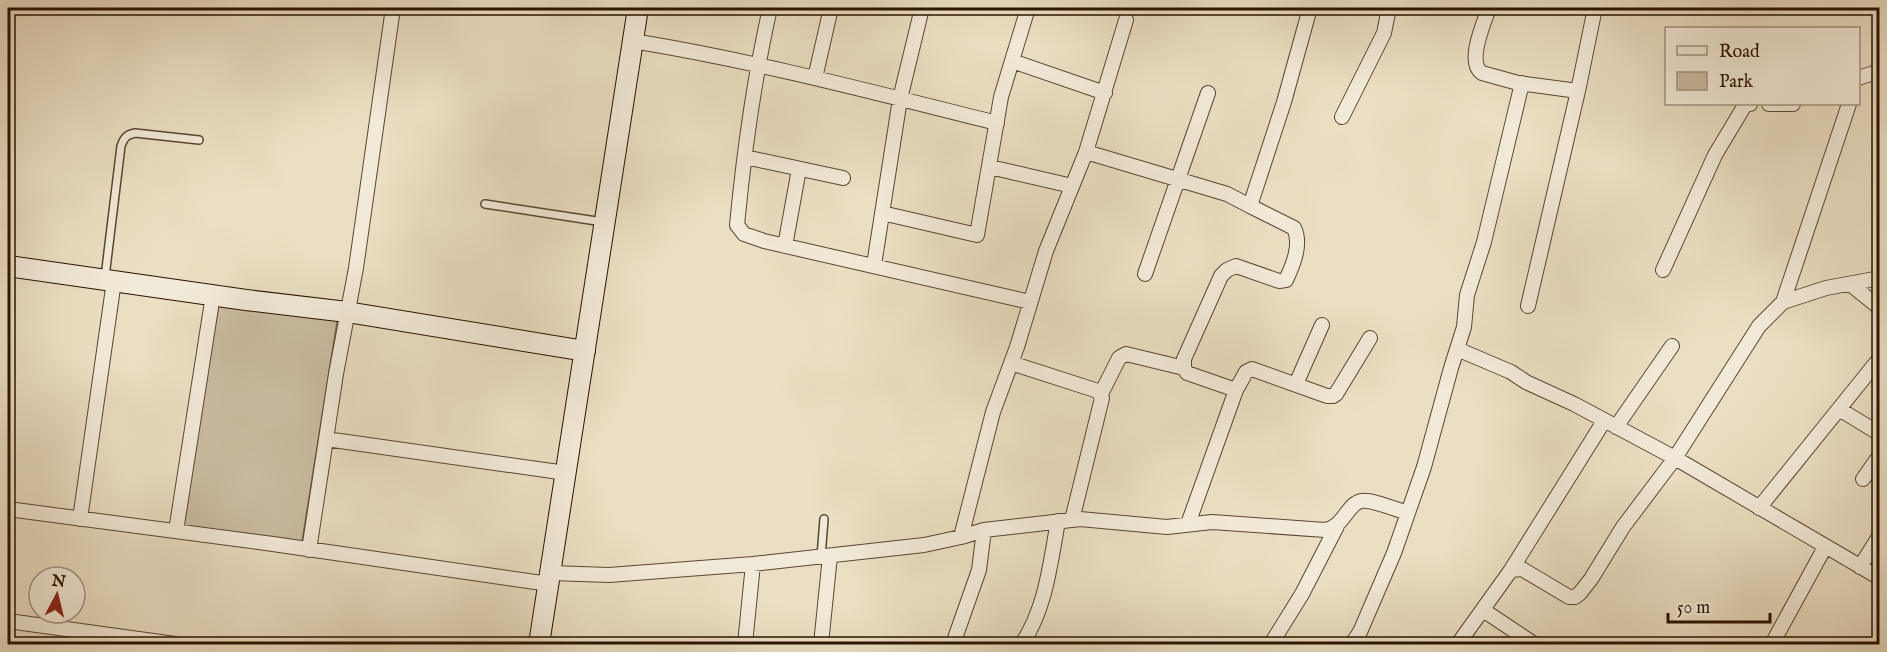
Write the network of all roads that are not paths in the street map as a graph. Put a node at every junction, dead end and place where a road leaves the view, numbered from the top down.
1 (393, 8) edge
2 (638, 8) edge
3 (770, 8) edge
4 (831, 8) edge
5 (922, 8) edge
6 (1028, 8) edge
7 (1310, 8) edge
8 (1389, 8) edge
9 (1489, 8) edge
10 (1595, 8) edge
11 (1126, 20) dead end
12 (633, 41) junction
13 (1012, 61) junction
14 (758, 65) junction
15 (1880, 71) edge
16 (1860, 77) edge
17 (815, 78) junction
18 (1522, 84) junction
19 (1578, 92) junction
20 (1105, 93) junction
21 (1208, 93) dead end
22 (900, 99) junction
23 (1745, 105) edge
24 (1849, 105) edge
25 (1342, 117) dead end
26 (997, 123) junction
27 (199, 140) dead end
28 (1086, 152) junction
29 (745, 157) junction
30 (990, 167) junction
31 (799, 169) junction
32 (843, 178) dead end
33 (1178, 179) junction
34 (1072, 186) junction
35 (485, 204) dead end
36 (1251, 206) junction
37 (882, 213) junction
38 (605, 223) junction
39 (785, 246) junction
40 (874, 265) junction
41 (8, 266) edge
42 (1663, 270) dead end
43 (1145, 274) dead end
44 (1880, 278) edge
45 (109, 280) junction
46 (1850, 284) junction
47 (213, 295) junction
48 (1030, 302) junction
49 (1783, 302) junction
50 (1528, 306) dead end
51 (1880, 308) edge
52 (347, 312) junction
53 (1322, 325) dead end
54 (1370, 338) dead end
55 (1672, 346) dead end
56 (1457, 349) junction
57 (585, 351) junction
58 (1880, 358) edge
59 (1011, 363) junction
60 (1184, 369) junction
61 (1296, 384) junction
62 (1236, 390) junction
63 (1101, 394) junction
64 (1839, 409) junction
65 (1610, 424) junction
66 (1880, 434) edge
67 (326, 438) junction
68 (1880, 455) edge
69 (1675, 458) junction
70 (566, 473) junction
71 (1863, 479) dead end
72 (1759, 508) junction
73 (8, 509) edge
74 (1408, 513) junction
75 (80, 519) junction
76 (824, 519) dead end
77 (1065, 521) junction
78 (1188, 524) junction
79 (1337, 526) junction
80 (984, 530) junction
81 (176, 531) junction
82 (1880, 535) edge
83 (961, 537) junction
84 (1825, 548) junction
85 (309, 549) junction
86 (825, 556) junction
87 (753, 564) junction
88 (1860, 567) junction
89 (1511, 570) junction
90 (550, 578) junction
91 (1880, 578) edge
92 (1483, 610) junction
93 (8, 621) edge
94 (175, 645) edge
95 (540, 645) edge
96 (745, 645) edge
97 (821, 645) edge
98 (953, 645) edge
99 (1022, 645) edge
100 (1271, 645) edge
101 (1352, 645) edge
102 (1458, 645) edge
103 (1534, 645) edge
104 (1772, 645) edge

1 - 52 street
2 - 12 street
3 - 14 street
4 - 17 street
5 - 22 street
6 - 13 street
7 - 36 street
8 - 25 street
9 - 18 street
10 - 19 street
11 - 20 street
12 - 14 street
12 - 38 street
13 - 20 street
13 - 26 street
14 - 17 street
14 - 29 street
15 - 16 street
17 - 22 street
18 - 19 street
18 - 56 street
19 - 50 street
20 - 28 street
21 - 33 street
22 - 26 street
22 - 37 street
23 - 42 street
24 - 49 street
26 - 30 street
27 - 45 lane
28 - 33 street
28 - 34 street
29 - 31 street
29 - 39 street
30 - 34 street
30 - 37 street
31 - 32 street
31 - 39 street
33 - 36 street
33 - 43 street
34 - 48 street
35 - 38 lane
36 - 60 street
37 - 40 street
38 - 57 street
39 - 40 street
40 - 48 street
41 - 45 street
44 - 46 street
45 - 47 street
45 - 75 street
46 - 49 street
46 - 51 street
47 - 52 street
47 - 81 street
48 - 59 street
49 - 69 street
52 - 57 street
52 - 67 street
53 - 61 street
54 - 61 street
55 - 65 street
56 - 65 street
56 - 74 street
57 - 70 street
58 - 64 street
59 - 63 street
59 - 83 street
60 - 62 street
60 - 63 street
61 - 62 street
62 - 78 street
63 - 77 street
64 - 66 street
64 - 72 street
65 - 69 street
65 - 89 street
67 - 70 street
67 - 85 street
68 - 71 street
69 - 72 street
69 - 89 street
70 - 90 street
72 - 84 street
73 - 75 street
74 - 79 street
74 - 101 street
75 - 81 street
76 - 86 lane
77 - 78 street
77 - 80 street
77 - 99 street
78 - 79 street
79 - 100 street
80 - 83 street
80 - 98 street
81 - 85 street
82 - 88 street
83 - 86 street
84 - 88 street
84 - 104 street
85 - 90 street
86 - 87 street
86 - 97 street
87 - 90 street
87 - 96 street
88 - 91 street
89 - 92 street
90 - 95 street
92 - 102 street
92 - 103 street
93 - 94 street

